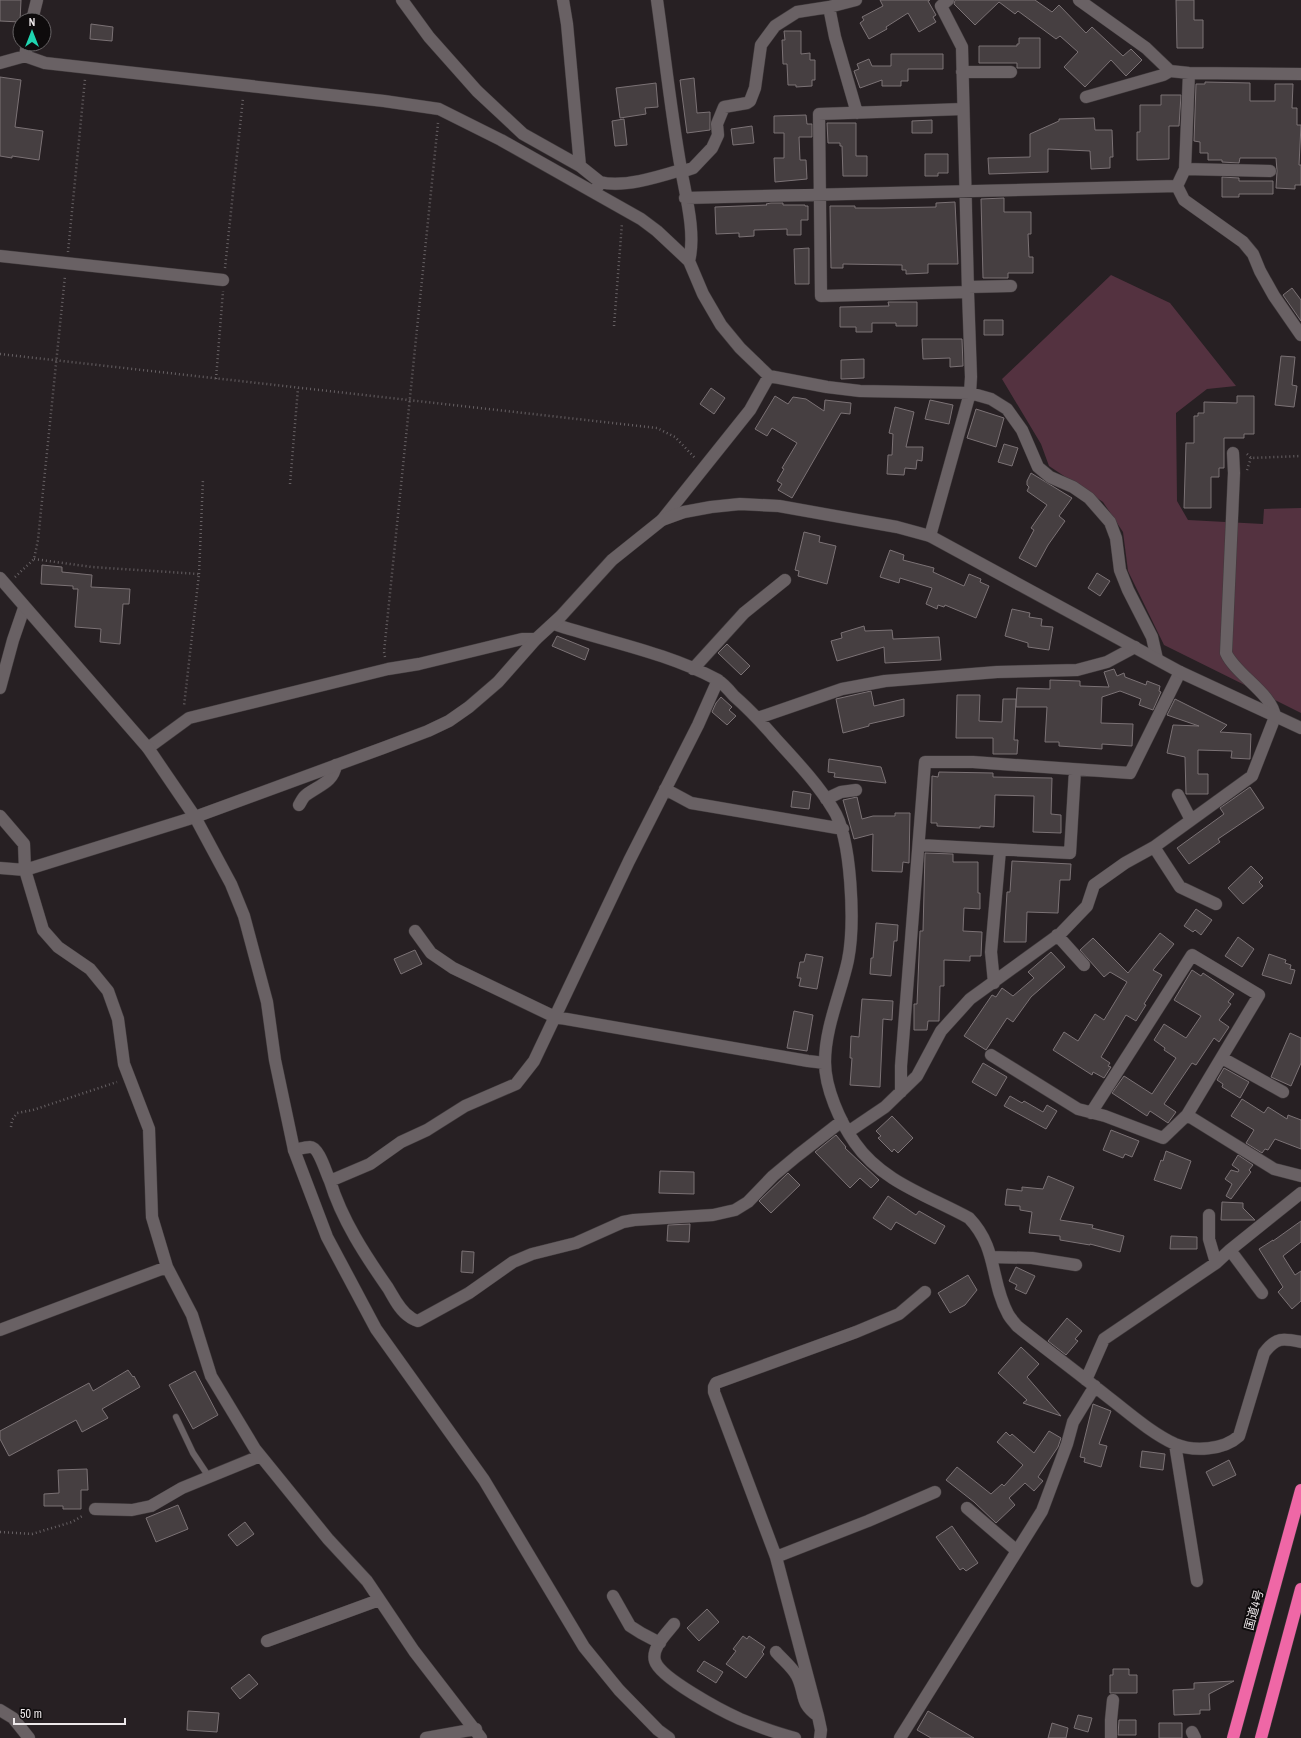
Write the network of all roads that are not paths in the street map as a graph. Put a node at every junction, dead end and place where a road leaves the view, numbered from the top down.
1 (36, 0) edge
2 (402, 0) edge
3 (563, 0) edge
4 (657, 0) edge
5 (856, 0) edge
6 (948, 0) edge
7 (1079, 0) edge
8 (830, 7) junction
9 (34, 12) edge
10 (26, 52) edge
11 (25, 56) junction
12 (0, 63) edge
13 (1170, 71) junction
14 (962, 72) junction
15 (1011, 72) dead end
16 (1189, 73) junction
17 (1301, 74) edge
18 (1086, 97) dead end
19 (963, 109) junction
20 (857, 112) junction
21 (580, 166) junction
22 (1185, 169) junction
23 (681, 171) junction
24 (1270, 171) dead end
25 (1177, 186) junction
26 (597, 187) junction
27 (965, 191) junction
28 (819, 196) junction
29 (685, 198) junction
30 (0, 256) edge
31 (689, 262) junction
32 (223, 280) road end
33 (1011, 286) dead end
34 (968, 290) junction
35 (1301, 335) edge
36 (769, 376) junction
37 (970, 393) junction
38 (1233, 453) road end
39 (662, 520) junction
40 (930, 536) junction
41 (785, 580) dead end
42 (3, 582) edge
43 (24, 608) junction
44 (554, 624) junction
45 (536, 639) junction
46 (1135, 647) junction
47 (1157, 659) junction
48 (693, 668) junction
49 (1180, 672) junction
50 (718, 680) junction
51 (0, 688) edge
52 (1275, 717) junction
53 (758, 718) junction
54 (1301, 728) edge
55 (148, 748) junction
56 (336, 765) junction
57 (1075, 770) junction
58 (665, 789) junction
59 (856, 790) dead end
60 (1178, 794) dead end
61 (826, 799) junction
62 (299, 805) dead end
63 (0, 816) edge
64 (195, 817) junction
65 (1191, 820) junction
66 (843, 829) junction
67 (919, 845) junction
68 (1154, 847) junction
69 (1000, 850) junction
70 (0, 868) edge
71 (25, 870) junction
72 (1216, 904) dead end
73 (415, 931) dead end
74 (1057, 935) junction
75 (1084, 965) dead end
76 (994, 983) junction
77 (555, 1017) junction
78 (991, 1055) dead end
79 (1222, 1058) junction
80 (825, 1062) junction
81 (902, 1092) junction
82 (1283, 1092) dead end
83 (1091, 1113) junction
84 (1187, 1115) junction
85 (842, 1121) junction
86 (848, 1132) junction
87 (294, 1150) junction
88 (1301, 1176) edge
89 (330, 1181) junction
90 (1301, 1193) edge
91 (1209, 1215) dead end
92 (1230, 1250) junction
93 (991, 1257) junction
94 (1216, 1263) junction
95 (1076, 1265) dead end
96 (167, 1267) junction
97 (925, 1292) dead end
98 (1262, 1294) dead end
99 (0, 1330) edge
100 (1301, 1342) edge
101 (1091, 1383) junction
102 (176, 1418) dead end
103 (1175, 1444) junction
104 (260, 1456) junction
105 (209, 1477) junction
106 (1301, 1490) edge
107 (935, 1492) dead end
108 (967, 1508) dead end
109 (95, 1509) road end
110 (1017, 1551) junction
111 (776, 1557) junction
112 (1197, 1582) dead end
113 (1301, 1589) edge
114 (613, 1596) dead end
115 (379, 1600) junction
116 (674, 1624) dead end
117 (268, 1641) dead end
118 (660, 1642) junction
119 (776, 1652) dead end
120 (1113, 1700) dead end
121 (0, 1710) edge
122 (818, 1716) junction
123 (479, 1734) edge
124 (29, 1738) edge
125 (426, 1738) edge
126 (669, 1738) edge
127 (795, 1738) edge
128 (820, 1738) edge
129 (900, 1738) edge
130 (1111, 1738) edge
131 (1233, 1738) edge
132 (1261, 1738) edge

1 - 9 street
2 - 21 street
3 - 21 street
4 - 23 street
5 - 8 street
6 - 14 street
7 - 13 street
8 - 20 street
8 - 23 street
10 - 11 street
11 - 12 street
11 - 26 street
13 - 16 street
13 - 18 street
14 - 15 street
14 - 19 street
16 - 17 street
16 - 22 street
19 - 20 street
19 - 27 street
20 - 28 street
21 - 26 street
22 - 24 street
22 - 25 street
23 - 26 street
23 - 29 street
25 - 27 street
25 - 35 street
26 - 31 street
27 - 28 street
27 - 34 street
28 - 29 street
28 - 34 street
29 - 31 street
30 - 32 street
31 - 36 street
33 - 34 street
34 - 37 street
36 - 37 street
36 - 39 street
37 - 40 street
37 - 47 street
38 - 52 street
39 - 40 street
39 - 44 street
40 - 46 street
41 - 48 street
42 - 43 street
43 - 51 street
43 - 55 street
44 - 45 street
44 - 48 street
45 - 55 street
45 - 56 street
46 - 47 street
46 - 53 street
47 - 49 street
48 - 50 street
49 - 52 street
49 - 57 street
50 - 53 street
50 - 58 street
52 - 54 street
52 - 65 street
53 - 61 street
55 - 64 street
56 - 62 street
56 - 64 street
57 - 67 street
57 - 69 street
58 - 66 street
58 - 77 street
59 - 61 street
60 - 65 street
61 - 66 street
63 - 71 street
64 - 71 street
64 - 87 street
65 - 68 street
66 - 80 street
67 - 69 street
67 - 81 street
68 - 72 street
68 - 74 street
69 - 76 street
70 - 71 street
71 - 96 street
73 - 77 street
74 - 75 street
74 - 76 street
76 - 81 street
77 - 80 street
77 - 89 street
78 - 83 street
79 - 82 street
79 - 83 street
79 - 84 street
80 - 85 street
81 - 86 street
83 - 84 street
84 - 88 street
85 - 86 street
85 - 89 street
86 - 93 street
87 - 89 street
87 - 126 street
90 - 92 street
91 - 94 street
92 - 94 street
92 - 98 street
93 - 95 street
93 - 101 street
94 - 101 street
96 - 99 street
96 - 104 street
97 - 111 street
100 - 103 street
101 - 103 street
101 - 110 street
102 - 105 lane
103 - 112 street
104 - 105 street
104 - 115 street
105 - 109 street
106 - 131 highway, 国道4号
107 - 111 street
108 - 110 street
110 - 129 street
111 - 122 street
113 - 132 highway
114 - 118 street
115 - 117 street
115 - 123 street
116 - 118 street
118 - 127 street
119 - 122 street
120 - 130 street
121 - 124 street
122 - 128 street
123 - 125 street

